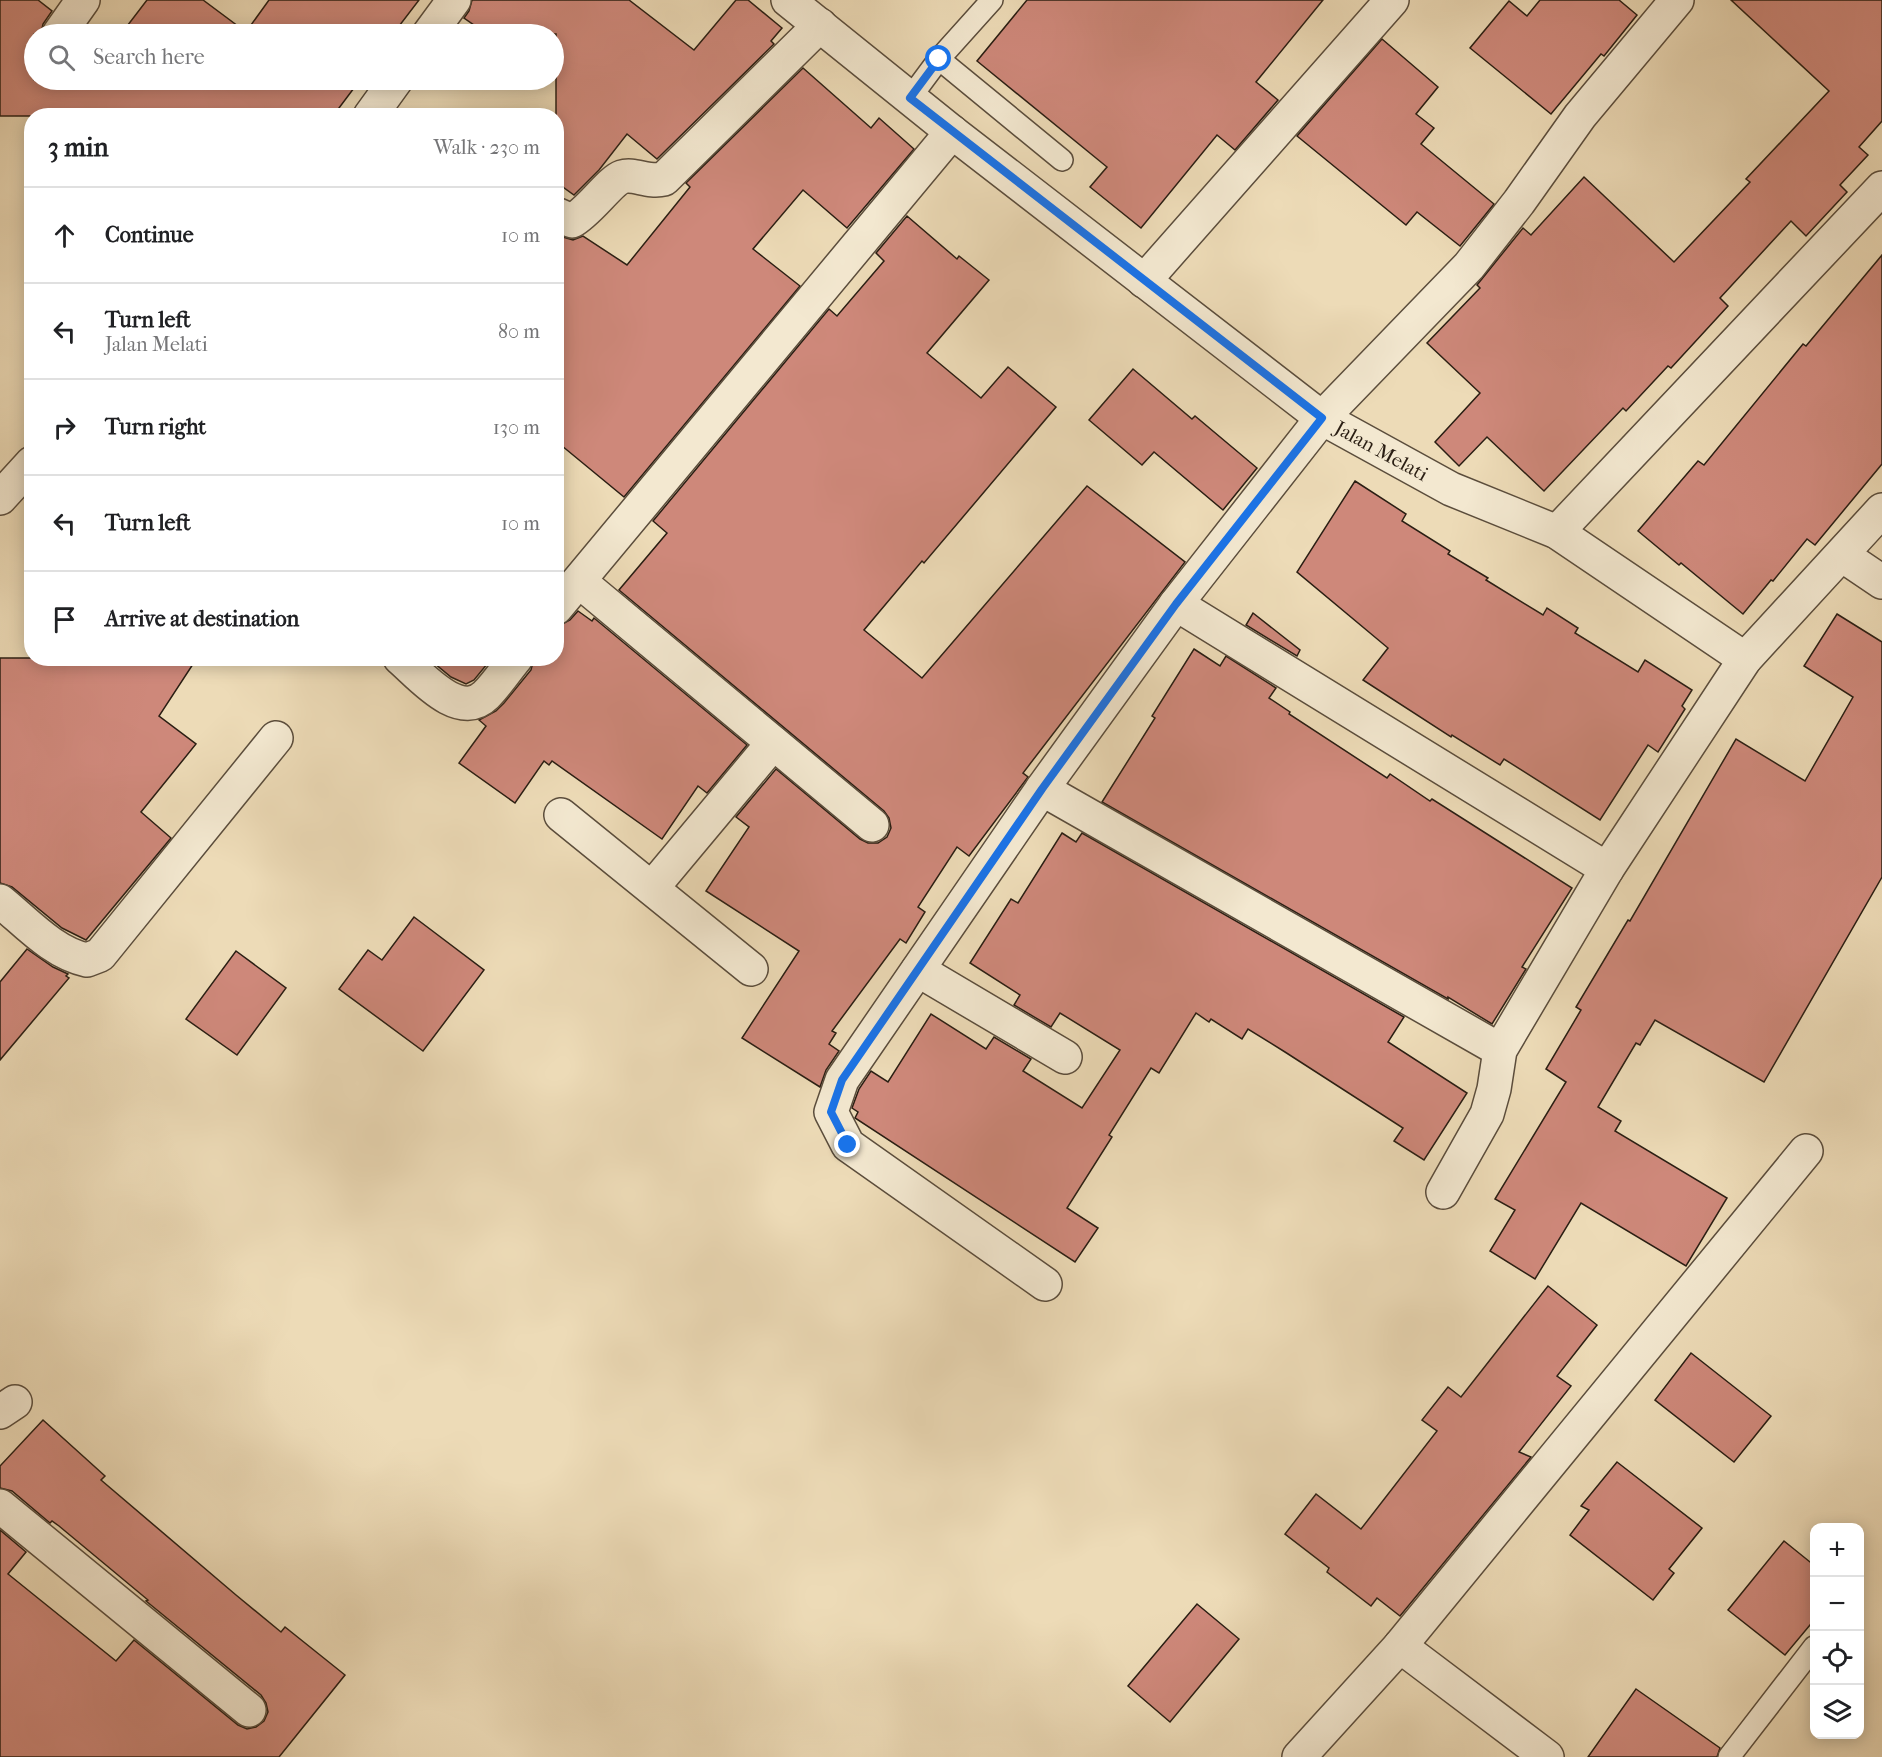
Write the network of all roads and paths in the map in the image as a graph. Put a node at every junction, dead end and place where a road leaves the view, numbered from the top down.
1 (83, 0) edge
2 (454, 0) edge
3 (788, 0) edge
4 (992, 0) edge
5 (1392, 0) edge
6 (1677, 0) edge
7 (66, 24) edge
8 (436, 24) edge
9 (820, 25) junction
10 (939, 59) junction
11 (389, 90) edge
12 (910, 98) junction
13 (376, 108) edge
14 (952, 132) junction
15 (1062, 160) dead end
16 (1882, 188) edge
17 (564, 217) edge
18 (1144, 281) junction
19 (1322, 418) junction
20 (24, 472) edge
21 (0, 498) edge
22 (1882, 510) edge
23 (1557, 532) junction
24 (1842, 555) junction
25 (579, 581) junction
26 (1882, 582) edge
27 (564, 599) edge
28 (1176, 604) junction
29 (1745, 659) junction
30 (409, 666) edge
31 (510, 666) edge
32 (276, 738) dead end
33 (773, 743) junction
34 (1042, 789) junction
35 (561, 814) dead end
36 (872, 825) dead end
37 (1607, 869) junction
38 (652, 888) junction
39 (0, 901) edge
40 (751, 969) dead end
41 (918, 970) junction
42 (1500, 1050) junction
43 (1065, 1057) dead end
44 (1806, 1151) dead end
45 (1443, 1192) dead end
46 (1045, 1284) dead end
47 (0, 1506) edge
48 (1400, 1646) junction
49 (1810, 1653) edge
50 (249, 1710) dead end
51 (1299, 1757) edge
52 (1547, 1757) edge
53 (1730, 1757) edge

1 - 7 street
2 - 8 street
3 - 9 street, Jalan Melati
4 - 10 lane
5 - 18 street
6 - 19 street
9 - 12 street, Jalan Melati
9 - 17 street
10 - 12 lane
10 - 15 lane
11 - 13 street
12 - 14 street, Jalan Melati
14 - 18 street, Jalan Melati
14 - 25 street
16 - 23 street
18 - 19 street, Jalan Melati
19 - 23 street, Jalan Melati
19 - 28 street
20 - 21 street
22 - 24 street
23 - 29 street, Jalan Melati
24 - 26 street
24 - 29 street
25 - 27 street
25 - 33 street
28 - 34 street
28 - 37 street
29 - 37 street
30 - 31 street
32 - 39 street
33 - 36 street
33 - 38 street
34 - 41 street
34 - 42 street
35 - 38 street
37 - 42 street
38 - 40 street
41 - 43 street
41 - 46 street
42 - 45 street
44 - 48 street
47 - 50 street
48 - 51 street
48 - 52 street
49 - 53 lane

